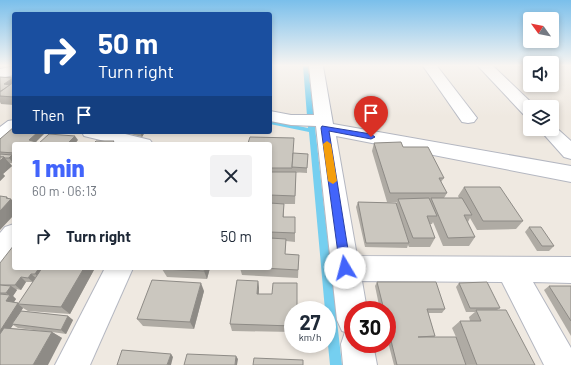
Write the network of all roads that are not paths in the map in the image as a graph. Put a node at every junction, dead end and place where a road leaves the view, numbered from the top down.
1 (316, 83) edge
2 (442, 83) edge
3 (503, 83) edge
4 (523, 104) edge
5 (272, 116) edge
6 (468, 118) dead end
7 (317, 122) junction
8 (12, 127) edge
9 (92, 136) edge
10 (555, 136) edge
11 (0, 137) edge
12 (131, 142) edge
13 (571, 152) edge
14 (571, 174) edge
15 (12, 237) edge
16 (0, 252) edge
17 (345, 268) junction
18 (510, 269) junction
19 (118, 270) edge
20 (571, 270) edge
21 (350, 301) edge
22 (358, 353) edge
23 (72, 365) edge
24 (360, 365) edge
25 (562, 365) edge

1 - 7 street
2 - 6 street
3 - 4 street
5 - 7 street
7 - 14 street
7 - 17 street
8 - 11 street
9 - 12 street
10 - 13 street
15 - 16 street
17 - 18 street
17 - 21 street
18 - 20 street
18 - 25 street
19 - 23 street
22 - 24 street

